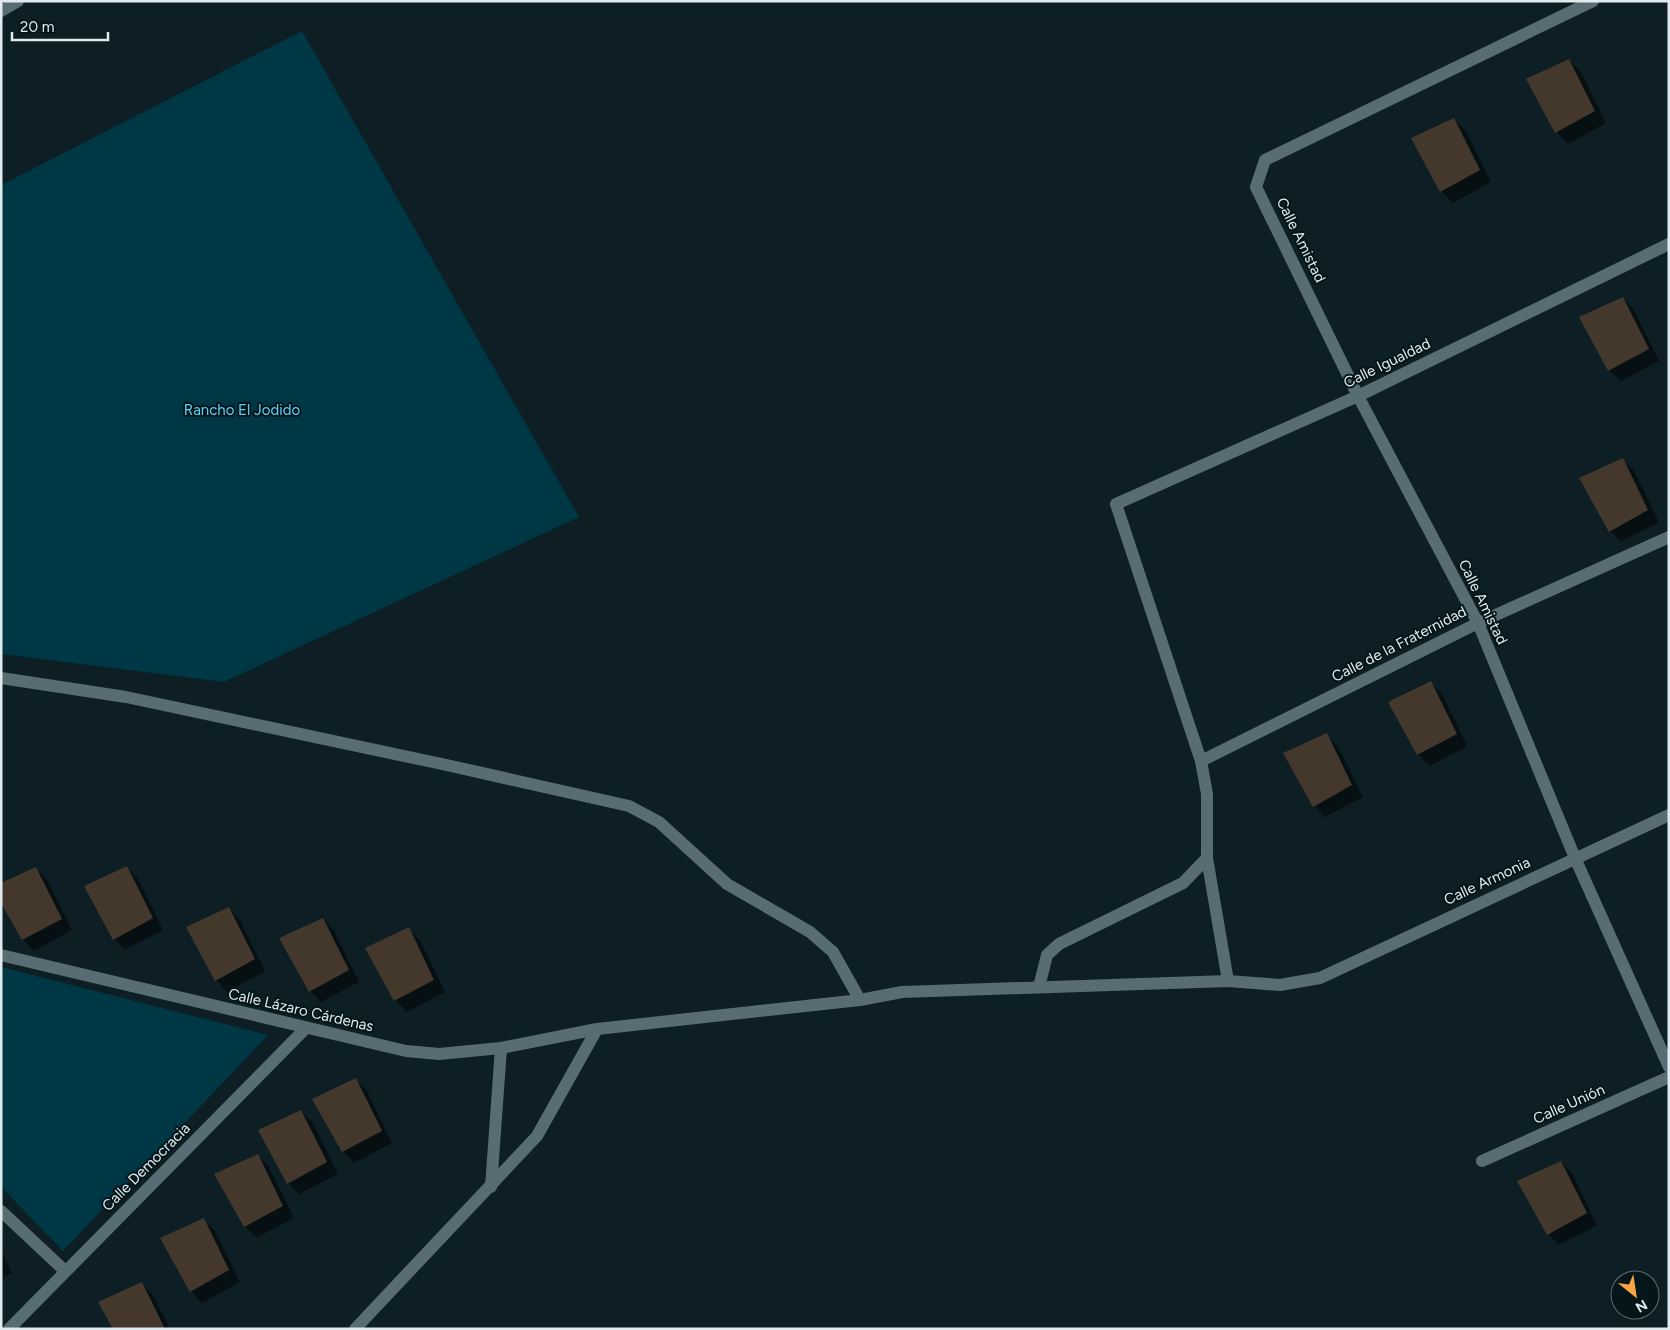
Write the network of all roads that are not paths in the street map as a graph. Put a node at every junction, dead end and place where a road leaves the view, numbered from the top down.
1 (18, 1) edge
2 (1593, 1) edge
3 (1, 11) edge
4 (1669, 244) edge
5 (1358, 396) junction
6 (1669, 537) edge
7 (1478, 623) junction
8 (1, 678) edge
9 (1201, 761) junction
10 (1669, 815) edge
11 (1207, 858) junction
12 (1575, 858) junction
13 (1, 955) edge
14 (1228, 981) junction
15 (1040, 987) junction
16 (860, 1000) junction
17 (306, 1028) junction
18 (597, 1030) junction
19 (501, 1048) junction
20 (1669, 1068) edge
21 (1669, 1077) edge
22 (1482, 1161) dead end
23 (491, 1187) junction
24 (1, 1211) edge
25 (66, 1271) junction
26 (9, 1329) edge
27 (356, 1329) edge

1 - 3 street
2 - 5 street, Calle Amistad
4 - 5 street, Calle Igualdad
5 - 7 street, Calle Amistad
5 - 9 street, Calle Igualdad
6 - 7 street, Calle de la Fraternidad
7 - 9 street, Calle de la Fraternidad
7 - 12 street, Calle Amistad
8 - 16 street
9 - 11 street
10 - 12 street, Calle Armonia
11 - 14 street
11 - 15 street
12 - 14 street, Calle Armonia
12 - 20 street, Calle Amistad
13 - 17 street, Calle Lázaro Cárdenas
14 - 15 street, Calle Armonia
15 - 16 street, Calle Lázaro Cárdenas
16 - 18 street, Calle Lázaro Cárdenas
17 - 19 street, Calle Lázaro Cárdenas
17 - 25 street, Calle Democracia
18 - 19 street, Calle Lázaro Cárdenas
18 - 23 street
19 - 23 street
21 - 22 street, Calle Unión
23 - 27 street
24 - 25 street
25 - 26 street, Calle Democracia

